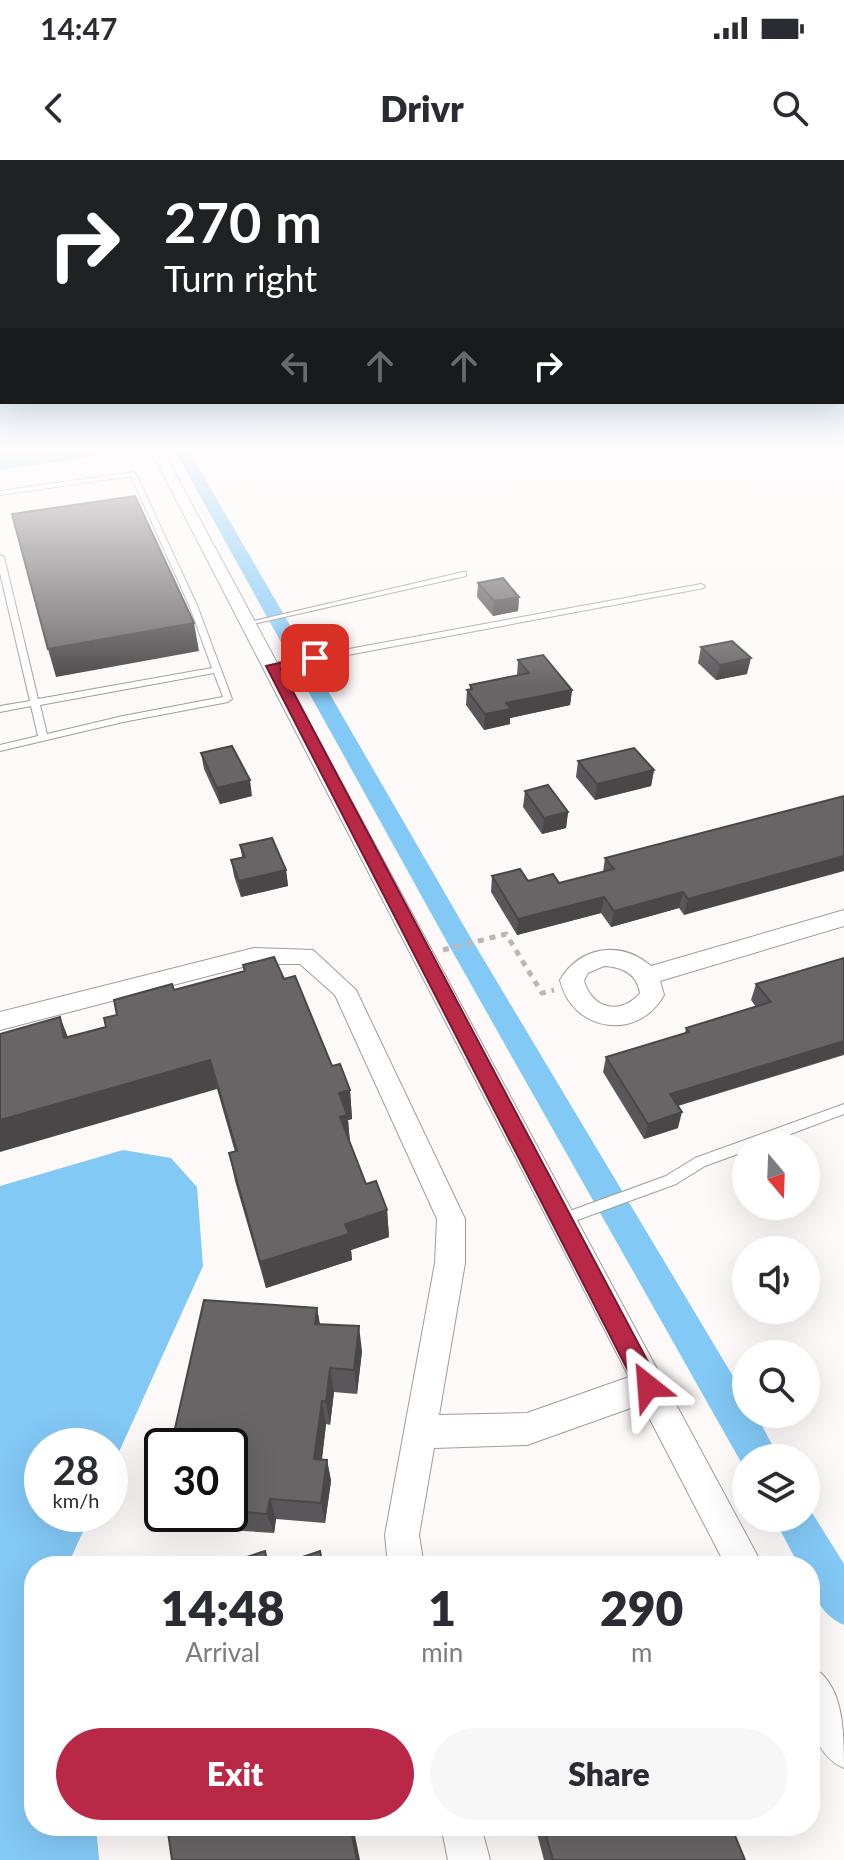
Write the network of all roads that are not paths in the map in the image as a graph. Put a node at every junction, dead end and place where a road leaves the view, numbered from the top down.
1 (158, 528) edge
2 (204, 528) edge
3 (0, 557) edge
4 (463, 574) dead end
5 (701, 586) dead end
6 (259, 621) junction
7 (273, 666) junction
8 (217, 670) junction
9 (35, 703) junction
10 (0, 709) edge
11 (43, 737) junction
12 (0, 748) edge
13 (844, 918) edge
14 (647, 976) dead end
15 (0, 1021) edge
16 (844, 1109) edge
17 (561, 1220) junction
18 (648, 1386) junction
19 (422, 1432) junction
20 (405, 1556) edge
21 (740, 1556) edge
22 (820, 1704) edge
23 (844, 1748) edge
24 (463, 1836) edge
25 (469, 1860) edge

1 - 8 lane
2 - 6 street
3 - 9 lane
4 - 6 lane
5 - 7 lane
6 - 7 street
7 - 17 street
8 - 9 lane
8 - 11 lane
9 - 10 lane
9 - 11 lane
11 - 12 lane
13 - 14 street
15 - 19 street
16 - 17 lane
17 - 18 street
18 - 19 street
18 - 21 street
19 - 20 street
22 - 23 street
24 - 25 street

